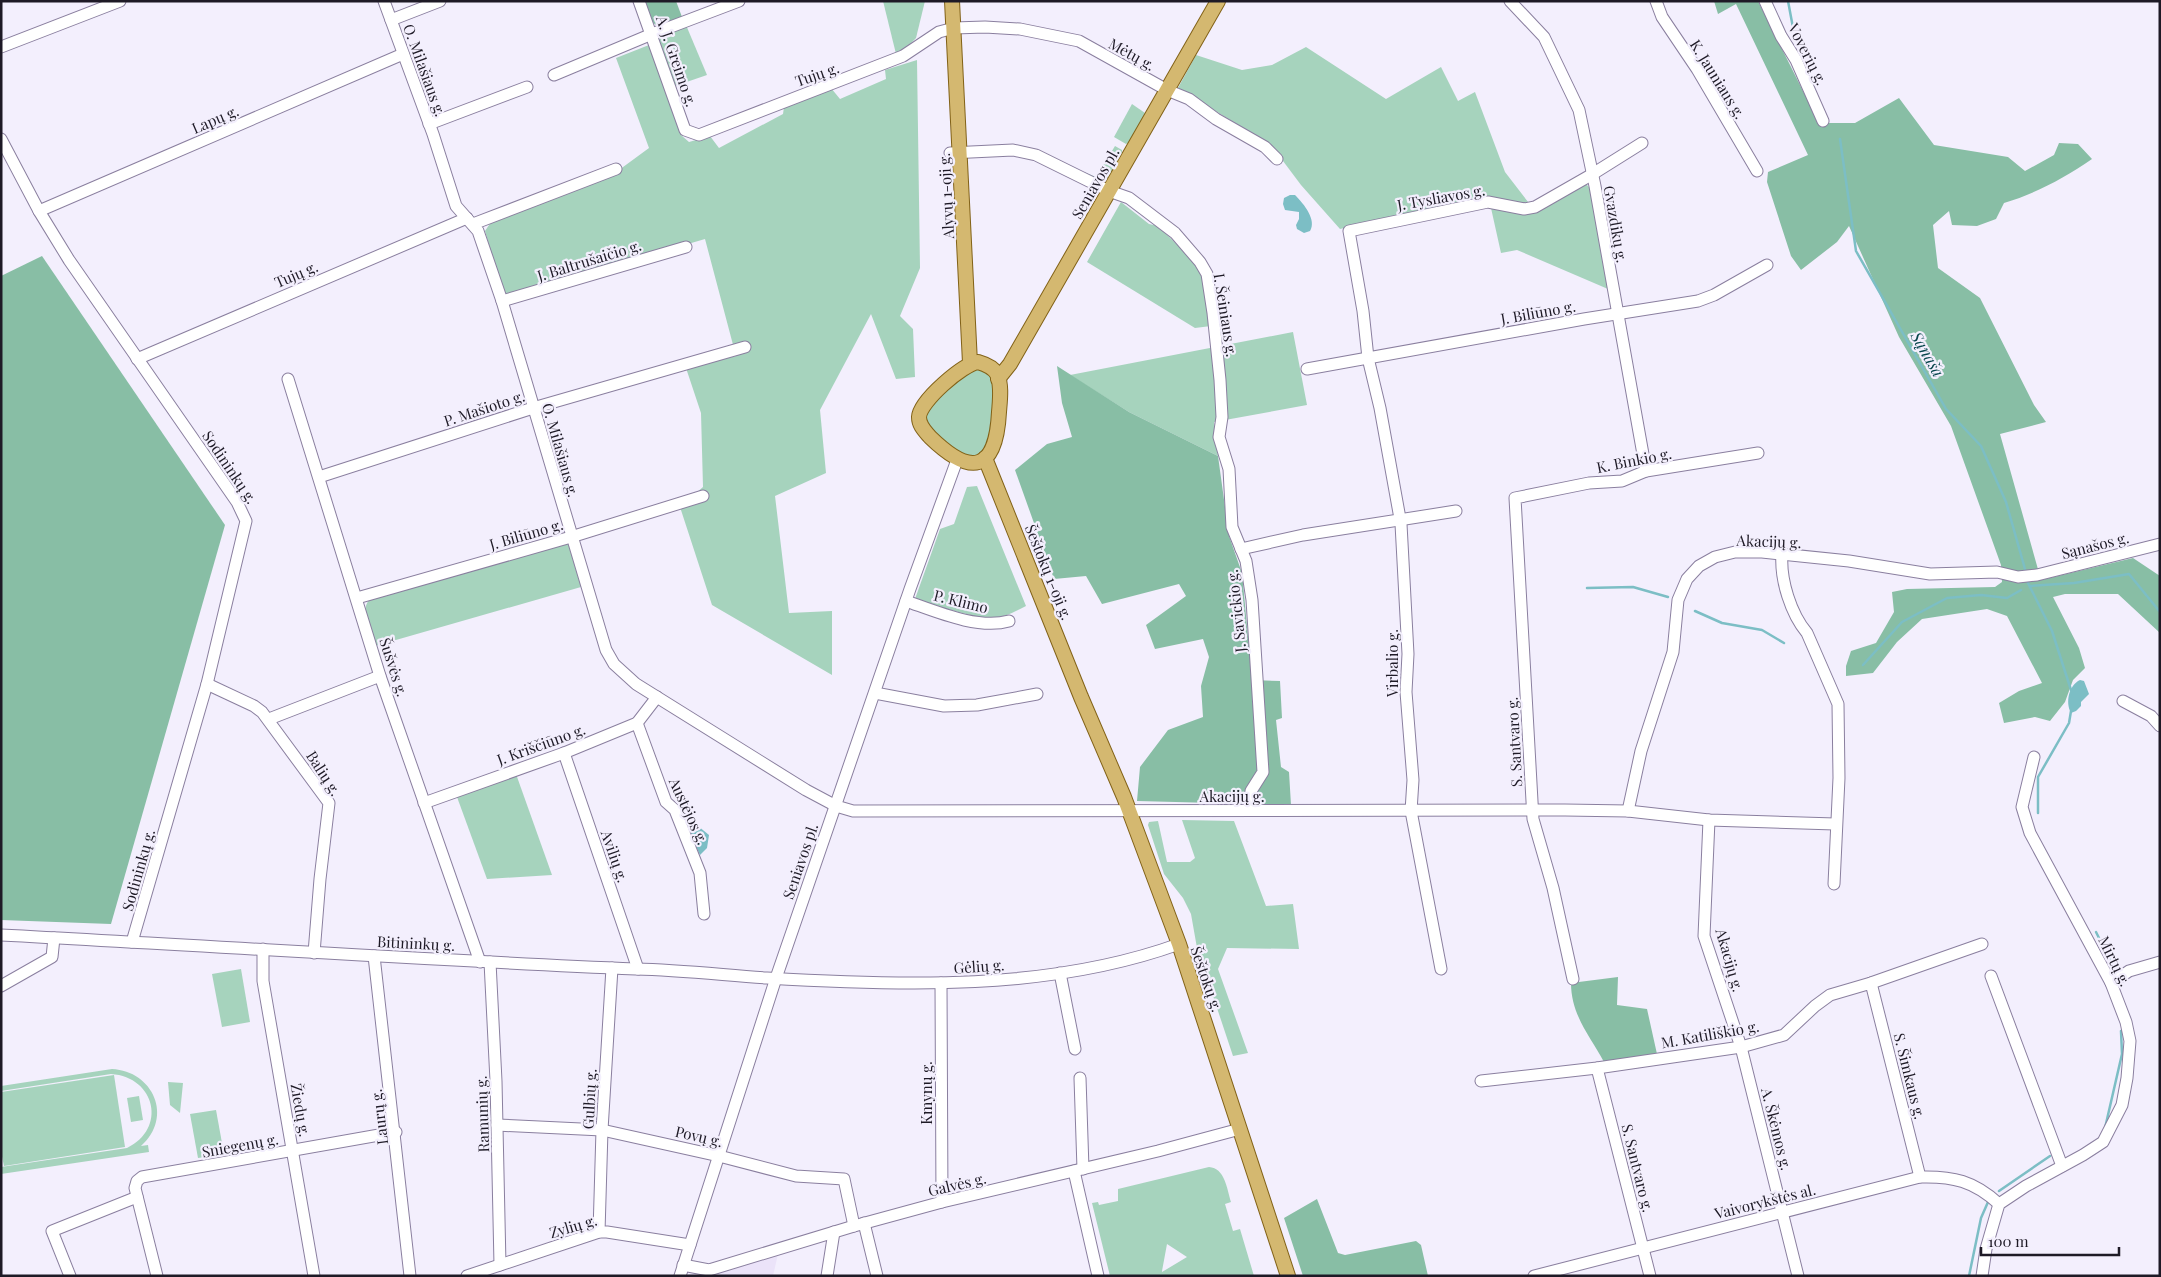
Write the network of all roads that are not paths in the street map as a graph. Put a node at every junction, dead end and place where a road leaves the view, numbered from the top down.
1 (384, 1) edge
2 (440, 1) edge
3 (639, 1) edge
4 (739, 1) edge
5 (952, 1) edge
6 (1218, 1) edge
7 (1510, 1) edge
8 (1656, 1) edge
9 (1765, 1) edge
10 (113, 2) edge
11 (390, 20) junction
12 (954, 28) junction
13 (652, 34) junction
14 (1, 47) edge
15 (403, 54) junction
16 (554, 75) dead end
17 (527, 87) dead end
18 (1167, 90) junction
19 (1823, 121) dead end
20 (430, 124) junction
21 (685, 130) joint
22 (1, 139) edge
23 (1642, 143) dead end
24 (955, 153) junction
25 (1277, 159) dead end
26 (616, 168) dead end
27 (1757, 171) dead end
28 (1591, 175) junction
29 (1110, 191) junction
30 (39, 211) junction
31 (470, 221) junction
32 (686, 247) dead end
33 (1767, 265) dead end
34 (502, 302) junction
35 (1618, 313) junction
36 (745, 347) dead end
37 (1368, 358) junction
38 (137, 359) junction
39 (970, 363) junction
40 (1306, 369) dead end
41 (288, 379) dead end
42 (998, 379) junction
43 (1220, 380) joint
44 (533, 408) junction
45 (1758, 453) dead end
46 (985, 458) junction
47 (957, 460) junction
48 (1646, 472) junction
49 (319, 477) junction
50 (703, 496) dead end
51 (1515, 498) joint
52 (1456, 511) dead end
53 (1400, 519) junction
54 (571, 537) junction
55 (2160, 544) edge
56 (1241, 549) junction
57 (1782, 554) junction
58 (2037, 575) joint
59 (357, 598) junction
60 (906, 601) junction
61 (1009, 621) dead end
62 (380, 676) junction
63 (207, 684) junction
64 (875, 693) junction
65 (1037, 694) dead end
66 (657, 696) junction
67 (1081, 698) joint
68 (2123, 701) dead end
69 (269, 719) junction
70 (637, 723) junction
71 (2160, 726) edge
72 (564, 753) junction
73 (2034, 757) dead end
74 (424, 803) junction
75 (836, 806) junction
76 (1129, 810) junction
77 (1251, 810) junction
78 (1533, 810) junction
79 (1411, 811) junction
80 (1628, 812) junction
81 (1709, 820) junction
82 (1836, 824) junction
83 (1834, 884) dead end
84 (704, 914) dead end
85 (1, 935) edge
86 (54, 938) junction
87 (132, 942) junction
88 (1179, 944) junction
89 (1982, 944) dead end
90 (263, 949) junction
91 (314, 953) junction
92 (374, 956) junction
93 (485, 962) junction
94 (2160, 962) edge
95 (612, 968) junction
96 (638, 968) junction
97 (1442, 969) dead end
98 (1060, 973) junction
99 (1991, 976) dead end
100 (776, 978) junction
101 (1573, 980) dead end
102 (941, 983) junction
103 (1871, 983) junction
104 (2111, 983) junction
105 (1, 986) edge
106 (1742, 1047) junction
107 (1075, 1049) dead end
108 (1597, 1068) junction
109 (1080, 1078) dead end
110 (1481, 1081) dead end
111 (497, 1125) junction
112 (1240, 1129) junction
113 (602, 1130) junction
114 (396, 1132) junction
115 (293, 1152) junction
116 (719, 1156) junction
117 (2062, 1166) junction
118 (1078, 1170) junction
119 (1920, 1177) junction
120 (137, 1197) junction
121 (942, 1202) junction
122 (2000, 1204) junction
123 (1783, 1212) junction
124 (859, 1225) junction
125 (599, 1232) junction
126 (834, 1232) junction
127 (690, 1245) junction
128 (1643, 1247) junction
129 (500, 1265) junction
130 (681, 1271) edge
131 (70, 1276) edge
132 (156, 1276) edge
133 (314, 1276) edge
134 (410, 1276) edge
135 (467, 1276) edge
136 (827, 1276) edge
137 (877, 1276) edge
138 (1098, 1276) edge
139 (1288, 1276) edge
140 (1534, 1276) edge
141 (1650, 1276) edge
142 (1798, 1276) edge
143 (1982, 1276) edge

1 - 11 street, O. Milašiaus g.
2 - 11 street
3 - 13 street, A. J. Greimo g.
4 - 13 street
5 - 12 main road, Alyvų 1-oji g.
6 - 18 main road, Seniavos pl.
7 - 28 street, Gvazdikų g.
8 - 27 street, K. Jauniaus g.
9 - 19 street, Voverių g.
10 - 14 street
11 - 15 street, O. Milašiaus g.
12 - 18 street, Mėtų g.
12 - 21 street, Tujų g.
12 - 24 main road, Alyvų 1-oji g.
13 - 16 street
13 - 21 street, A. J. Greimo g.
15 - 20 street, O. Milašiaus g.
15 - 30 street, Lapų g.
17 - 20 street
18 - 25 street, Mėtų g.
18 - 29 main road, Seniavos pl.
20 - 31 street, O. Milašiaus g.
22 - 30 street, Sodininkų g.
23 - 28 street, J. Tysliavos g.
24 - 29 street, I. Šeiniaus g.
24 - 39 main road, Alyvų 1-oji g.
26 - 31 street, Tujų g.
28 - 35 street, Gvazdikų g.
28 - 37 street, J. Tysliavos g.
29 - 42 main road, Seniavos pl.
29 - 43 street, I. Šeiniaus g.
30 - 38 street, Sodininkų g.
31 - 34 street, O. Milašiaus g.
31 - 38 street, Tujų g.
32 - 34 street, J. Baltrušaičio g.
33 - 35 street, J. Biliūno g.
34 - 44 street, O. Milašiaus g.
35 - 37 street, J. Biliūno g.
35 - 48 street, Gvazdikų g.
36 - 44 street, P. Mašioto g.
37 - 40 street, J. Biliūno g.
37 - 53 street, Virbalio g.
38 - 63 street, Sodininkų g.
39 - 42 main road
39 - 47 main road
41 - 49 street, Šušvės g.
42 - 46 main road
43 - 56 street, J. Savickio g.
44 - 49 street, P. Mašioto g.
44 - 54 street, O. Milašiaus g.
45 - 48 street, K. Binkio g.
46 - 47 main road
46 - 67 main road, Šeštokų 1-oji g.
47 - 60 street, Seniavos pl.
48 - 51 street, K. Binkio g.
49 - 59 street, Šušvės g.
50 - 54 street, J. Biliūno g.
51 - 78 street, S. Santvaro g.
52 - 53 street
53 - 56 street
53 - 79 street, Virbalio g.
54 - 59 street, J. Biliūno g.
54 - 66 street, O. Milašiaus g.
55 - 58 street, Sąnašos g.
56 - 77 street, J. Savickio g.
57 - 58 street, Akacijų g.
57 - 80 street, Akacijų g.
57 - 82 street
59 - 62 street, Šušvės g.
60 - 61 street, P. Klimo
60 - 64 street, Seniavos pl.
62 - 69 street
62 - 74 street, Šušvės g.
63 - 69 street, Balių g.
63 - 87 street, Sodininkų g.
64 - 65 street
64 - 75 street, Seniavos pl.
66 - 70 street
66 - 75 street, O. Milašiaus g.
67 - 76 main road, Šeštokų g.
68 - 71 street
69 - 91 street, Balių g.
70 - 72 street, J. Kriščiūno g.
70 - 84 street, Austėjos g.
72 - 74 street, J. Kriščiūno g.
72 - 96 street, Avilių g.
73 - 104 street, Mirtų g.
74 - 93 street, Šušvės g.
75 - 76 street, Akacijų g.
75 - 100 street, Seniavos pl.
76 - 77 street, Akacijų g.
76 - 88 main road, Šeštokų g.
77 - 79 street, Akacijų g.
78 - 79 street, Akacijų g.
78 - 80 street, Akacijų g.
78 - 101 street, S. Santvaro g.
79 - 97 street, Virbalio g.
80 - 81 street, Akacijų g.
81 - 82 street, Akacijų g.
81 - 106 street, Akacijų g.
82 - 83 street
85 - 86 street, Bitininkų g.
86 - 87 street, Bitininkų g.
86 - 105 street
87 - 90 street, Bitininkų g.
88 - 98 street, Gėlių g.
88 - 112 main road, Šeštokų g.
89 - 103 street, M. Katiliškio g.
90 - 91 street, Bitininkų g.
90 - 115 street, Žiedų g.
91 - 92 street, Bitininkų g.
92 - 93 street, Bitininkų g.
92 - 114 street, Laurų g.
93 - 95 street, Bitininkų g.
93 - 111 street, Ramunių g.
94 - 104 street
95 - 96 street, Bitininkų g.
95 - 113 street, Gulbių g.
96 - 100 street, Bitininkų g.
98 - 102 street, Gėlių g.
98 - 107 street
99 - 117 street
100 - 102 street, Gėlių g.
100 - 116 street, Seniavos pl.
102 - 121 street, Kmynų g.
103 - 106 street, M. Katiliškio g.
103 - 119 street, S. Šimkaus g.
104 - 117 street, Mirtų g.
106 - 108 street, M. Katiliškio g.
106 - 123 street, A. Škėmos g.
108 - 110 street, M. Katiliškio g.
108 - 128 street, S. Santvaro g.
109 - 118 street
111 - 113 street, Povų g.
111 - 129 street, Ramunių g.
112 - 118 street, Galvės g.
112 - 139 main road, Šeštokų g.
113 - 116 street, Povų g.
113 - 125 street, Gulbių g.
114 - 115 street, Sniegenų g.
114 - 134 street, Laurų g.
115 - 120 street, Sniegenų g.
115 - 133 street, Žiedų g.
116 - 124 street, Povų g.
116 - 127 street, Seniavos pl.
117 - 122 street, Mirtų g.
118 - 121 street, Galvės g.
118 - 138 street
119 - 122 street, Vaivorykštės al.
119 - 123 street, Vaivorykštės al.
120 - 131 street
120 - 132 street
121 - 124 street, Galvės g.
122 - 143 street
123 - 128 street, Vaivorykštės al.
123 - 142 street, A. Škėmos g.
124 - 126 street, Galvės g.
124 - 137 street
125 - 127 street, Zylių g.
125 - 129 street, Zylių g.
126 - 130 street, Galvės g.
126 - 136 street
127 - 130 street, Seniavos pl.
128 - 140 street, Vaivorykštės al.
128 - 141 street, S. Santvaro g.
129 - 135 street, Zylių g.

